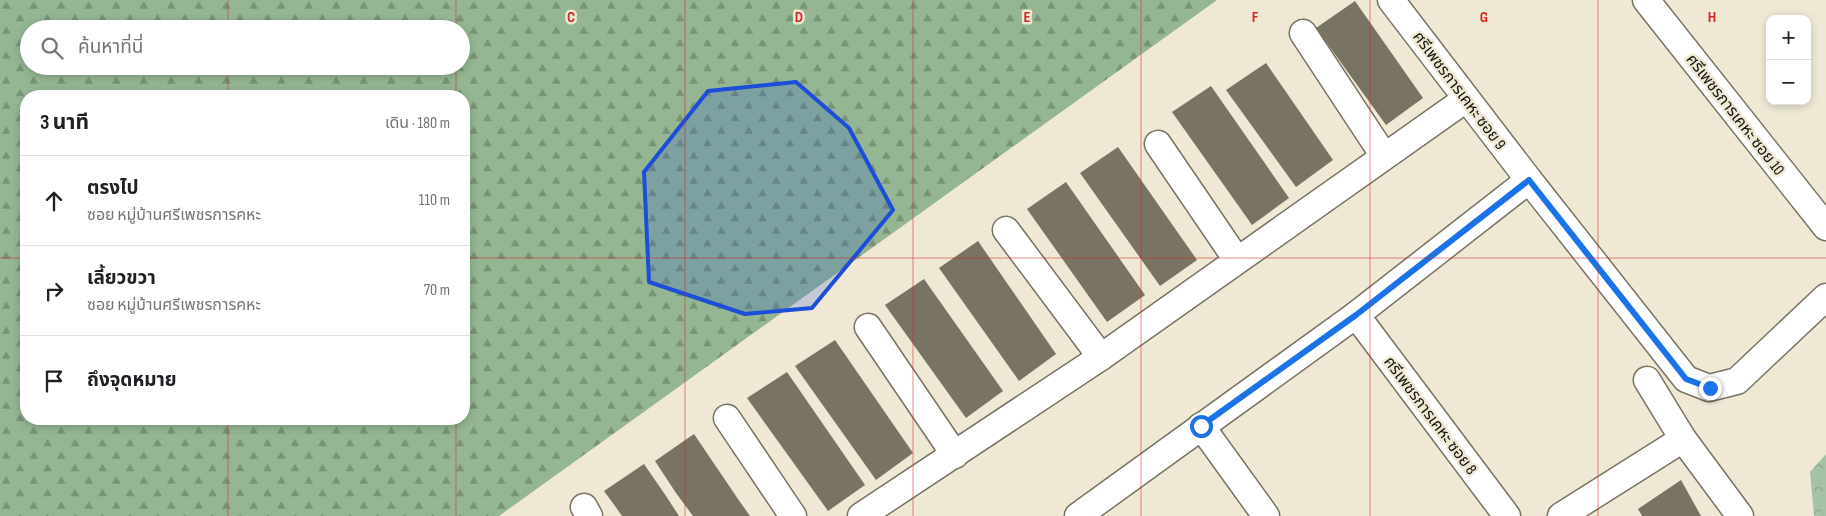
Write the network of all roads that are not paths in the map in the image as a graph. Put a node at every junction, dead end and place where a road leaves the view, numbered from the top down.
1 (1391, 0) edge
2 (1646, 0) edge
3 (1303, 33) dead end
4 (1466, 99) junction
5 (1158, 144) dead end
6 (1384, 156) junction
7 (1529, 180) junction
8 (1826, 228) edge
9 (1006, 230) dead end
10 (1238, 260) junction
11 (1826, 297) edge
12 (1356, 315) junction
13 (868, 328) dead end
14 (1101, 357) junction
15 (1646, 380) dead end
16 (727, 418) dead end
17 (1201, 426) junction
18 (1683, 439) junction
19 (954, 455) junction
20 (793, 516) edge
21 (861, 516) edge
22 (1078, 516) edge
23 (1266, 516) edge
24 (1507, 516) edge
25 (1561, 516) edge
26 (1740, 516) edge

1 - 4 street, ศรีเพชรการเคหะ ซอย 9
2 - 8 street, ศรีเพชรการเคหะ ซอย 10
3 - 6 street
4 - 6 street
4 - 7 street, ศรีเพชรการเคหะ ซอย 9
5 - 10 street
6 - 10 street
7 - 11 street, ศรีเพชรการเคหะ ซอย 9
7 - 12 street
9 - 14 street
10 - 14 street
12 - 17 street
12 - 24 street, ศรีเพชรการเคหะ ซอย 8
13 - 19 street
14 - 19 street
15 - 18 street
16 - 20 street
17 - 22 street
17 - 23 street
18 - 25 street
18 - 26 street
19 - 21 street

